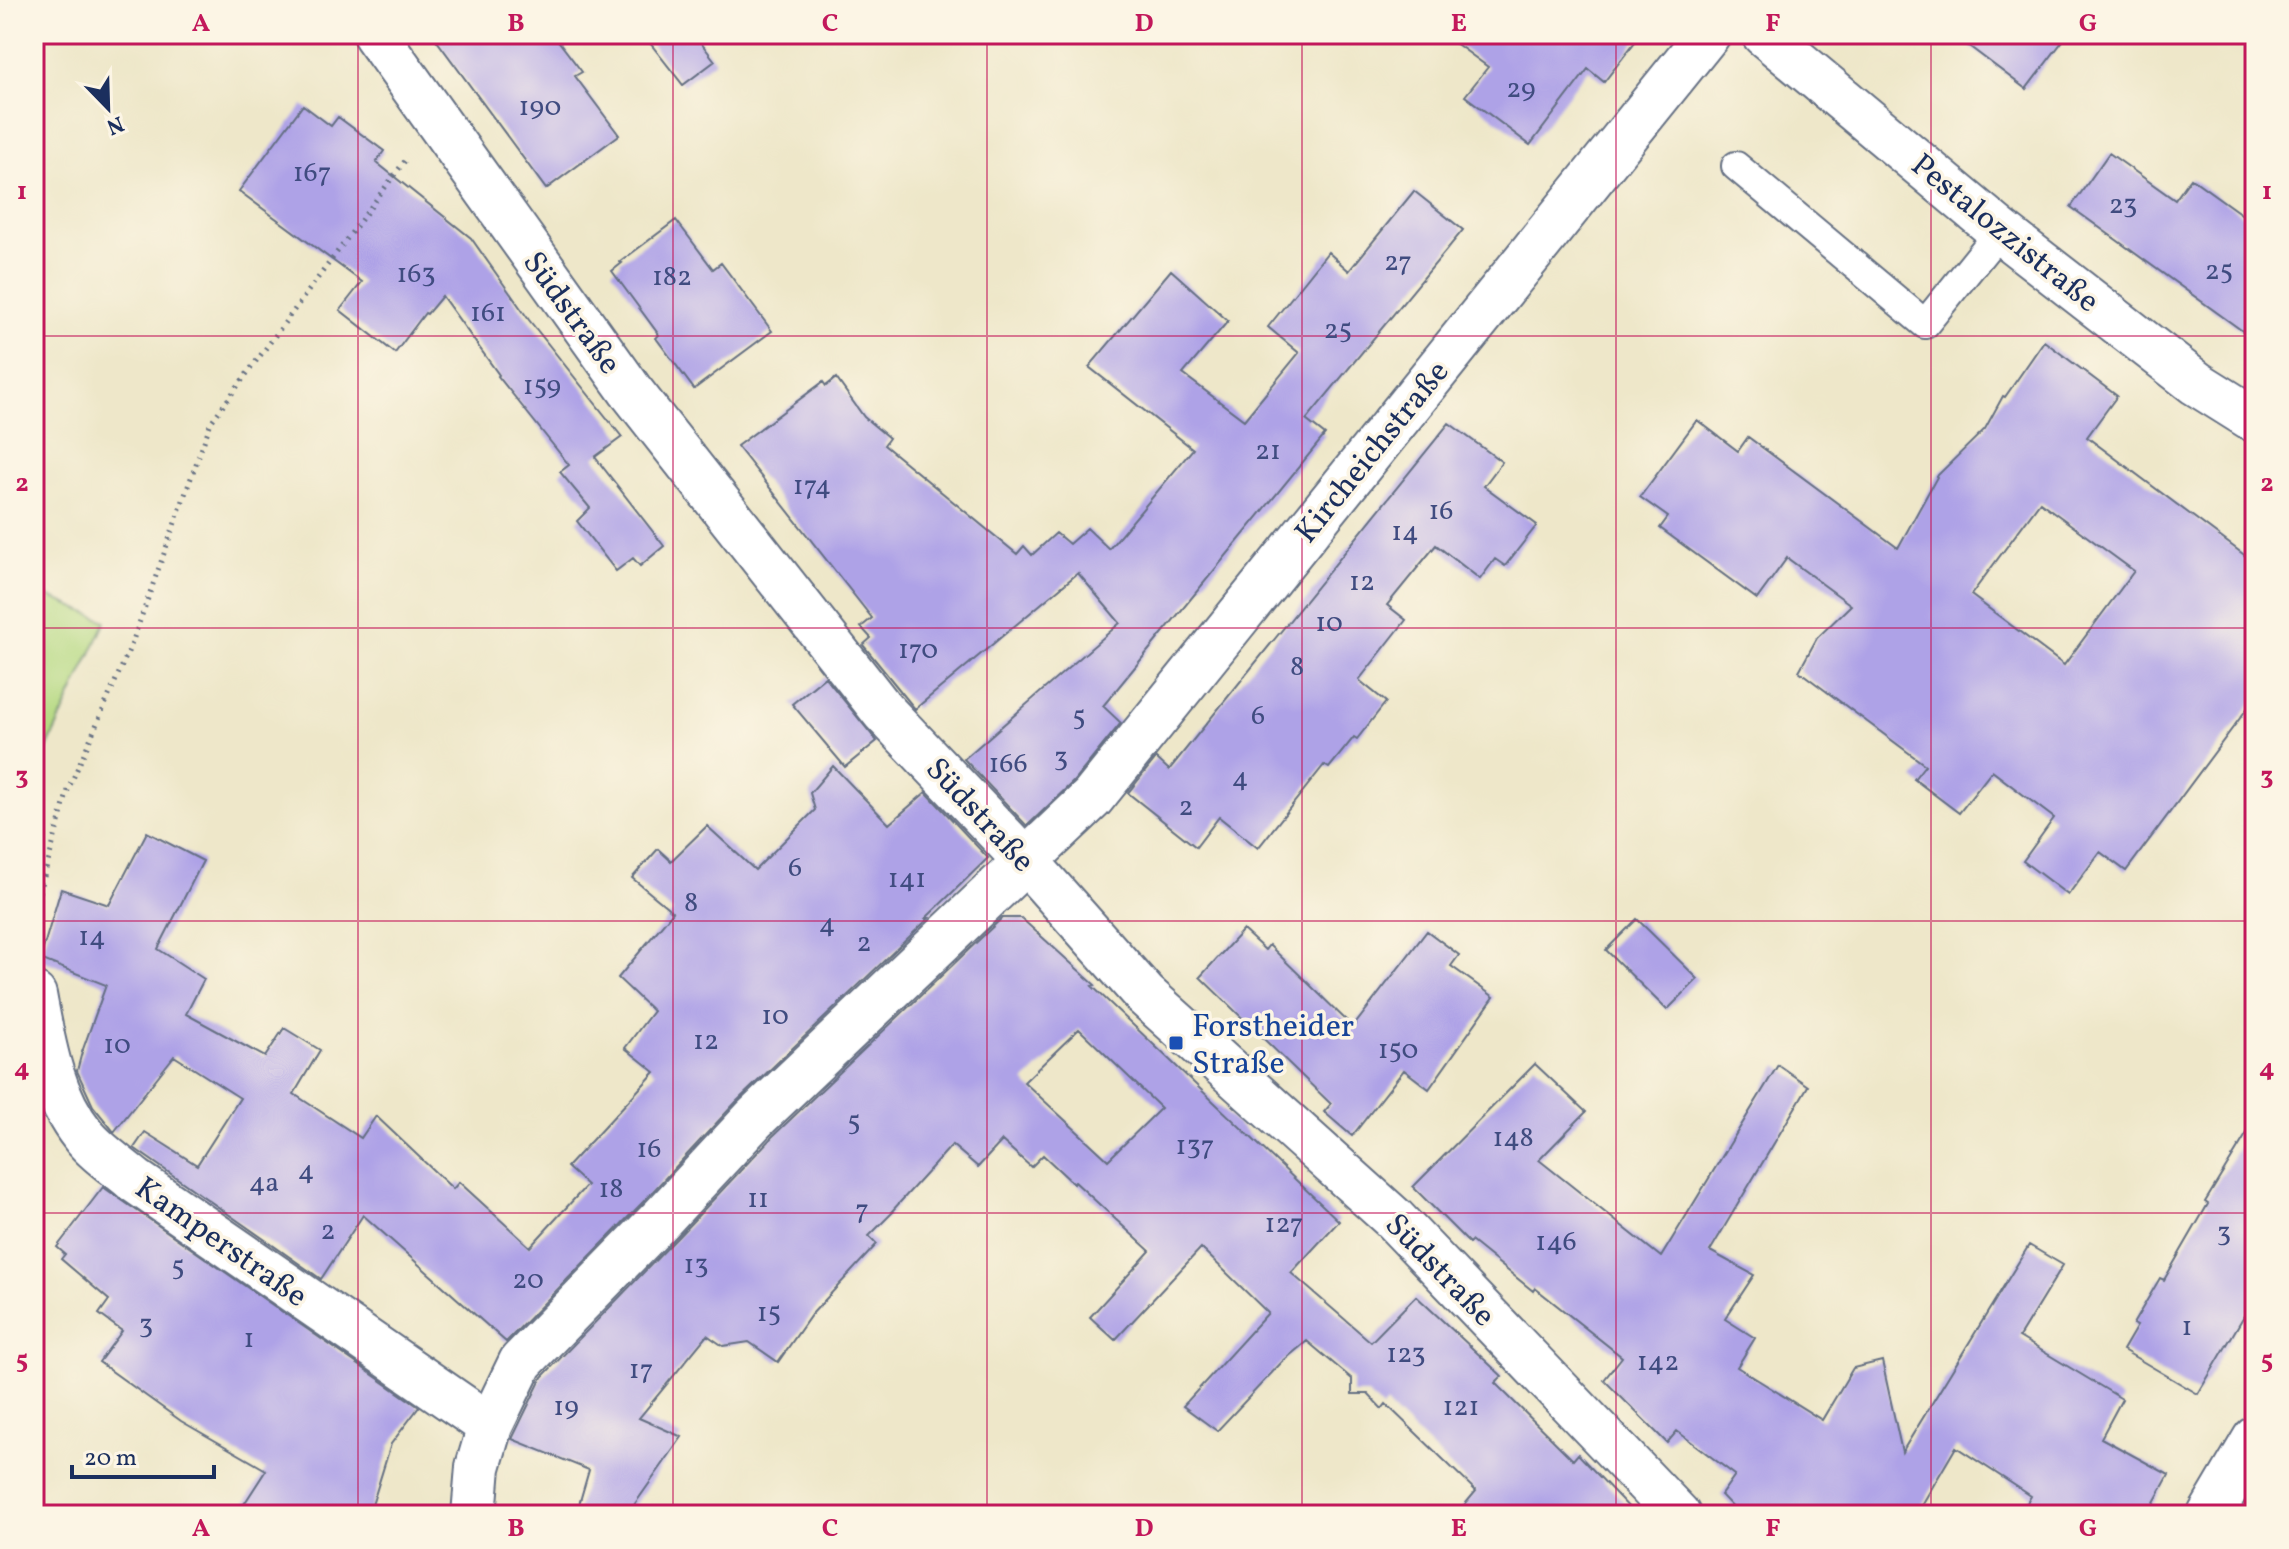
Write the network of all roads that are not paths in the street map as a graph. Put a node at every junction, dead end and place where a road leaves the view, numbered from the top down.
1 (375, 34) edge
2 (1708, 34) edge
3 (1764, 34) edge
4 (1736, 166) dead end
5 (2000, 231) junction
6 (2255, 420) edge
7 (1025, 860) junction
8 (34, 995) edge
9 (490, 1426) junction
10 (2255, 1439) edge
11 (474, 1515) edge
12 (1678, 1515) edge
13 (2210, 1515) edge

1 - 7 street, Südstraße
2 - 7 street, Kircheichstraße
3 - 5 street, Pestalozzistraße
4 - 5 lane
5 - 6 street, Pestalozzistraße
7 - 9 street
7 - 12 street, Südstraße
8 - 9 street, Kamperstraße
9 - 11 street
10 - 13 street

